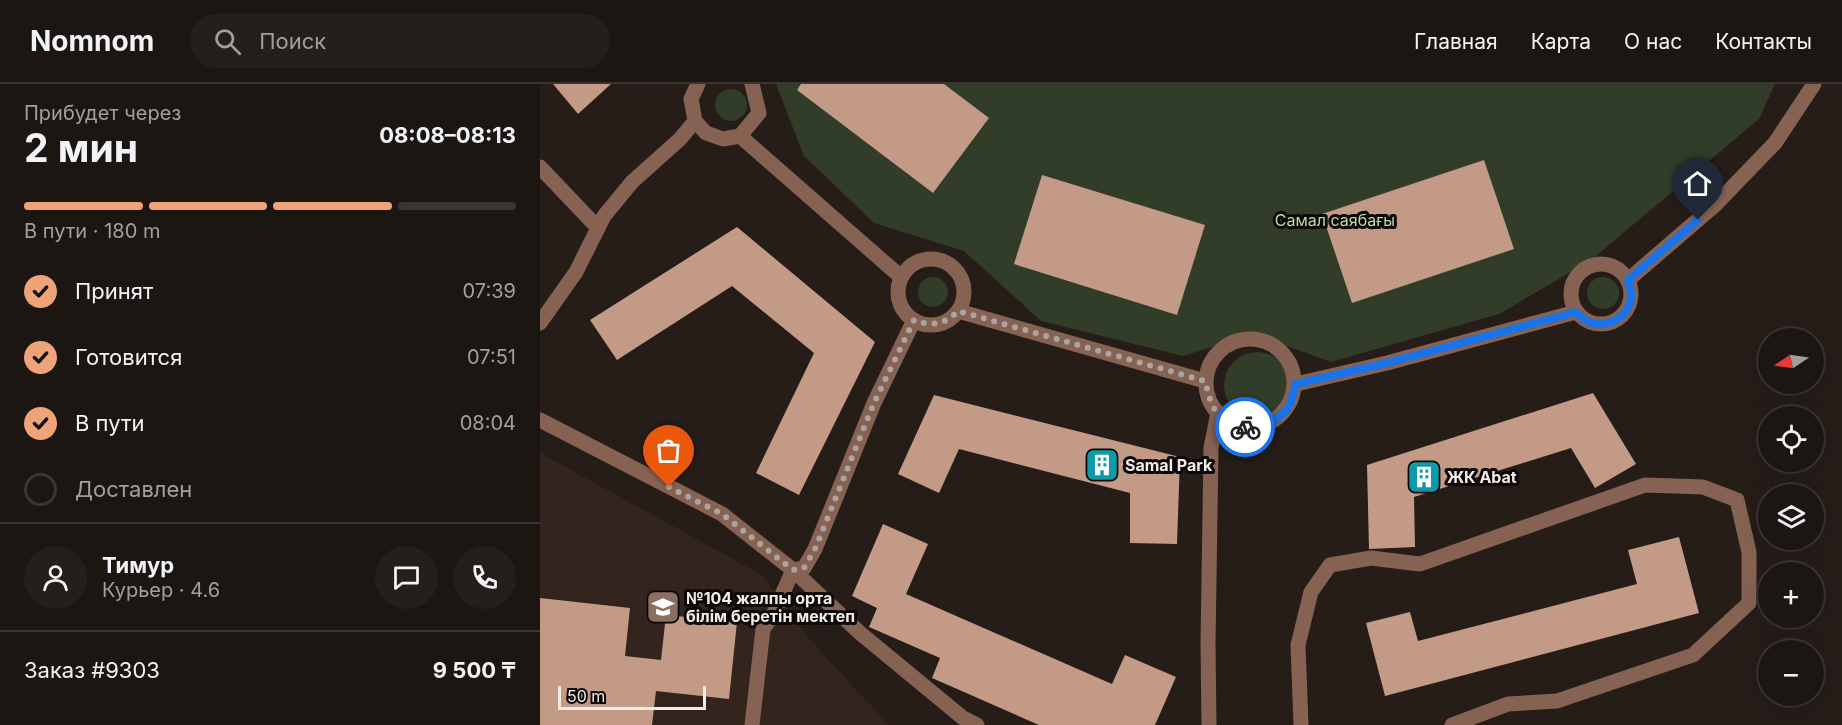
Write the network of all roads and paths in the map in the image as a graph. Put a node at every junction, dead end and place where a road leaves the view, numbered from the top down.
1 (698, 84) edge
2 (752, 84) edge
3 (1814, 84) edge
4 (695, 121) junction
5 (740, 136) junction
6 (540, 167) edge
7 (598, 228) junction
8 (902, 277) junction
9 (1628, 280) junction
10 (958, 311) junction
11 (1576, 312) junction
12 (914, 320) junction
13 (540, 322) edge
14 (1205, 381) junction
15 (1296, 384) junction
16 (1218, 413) junction
17 (540, 420) edge
18 (793, 570) junction
19 (752, 725) edge
20 (977, 725) edge
21 (1209, 725) edge
22 (1301, 725) edge
23 (1452, 725) edge

1 - 4 street
2 - 5 street
3 - 9 street
4 - 5 street
4 - 7 street
5 - 8 street
6 - 7 street
7 - 13 street
8 - 10 street
8 - 12 street
9 - 11 street
9 - 11 street
10 - 12 street
10 - 14 street
11 - 15 street
12 - 18 street
14 - 15 street
14 - 16 street
15 - 16 street
16 - 21 street
17 - 18 street
18 - 19 street
18 - 20 street
22 - 23 street

